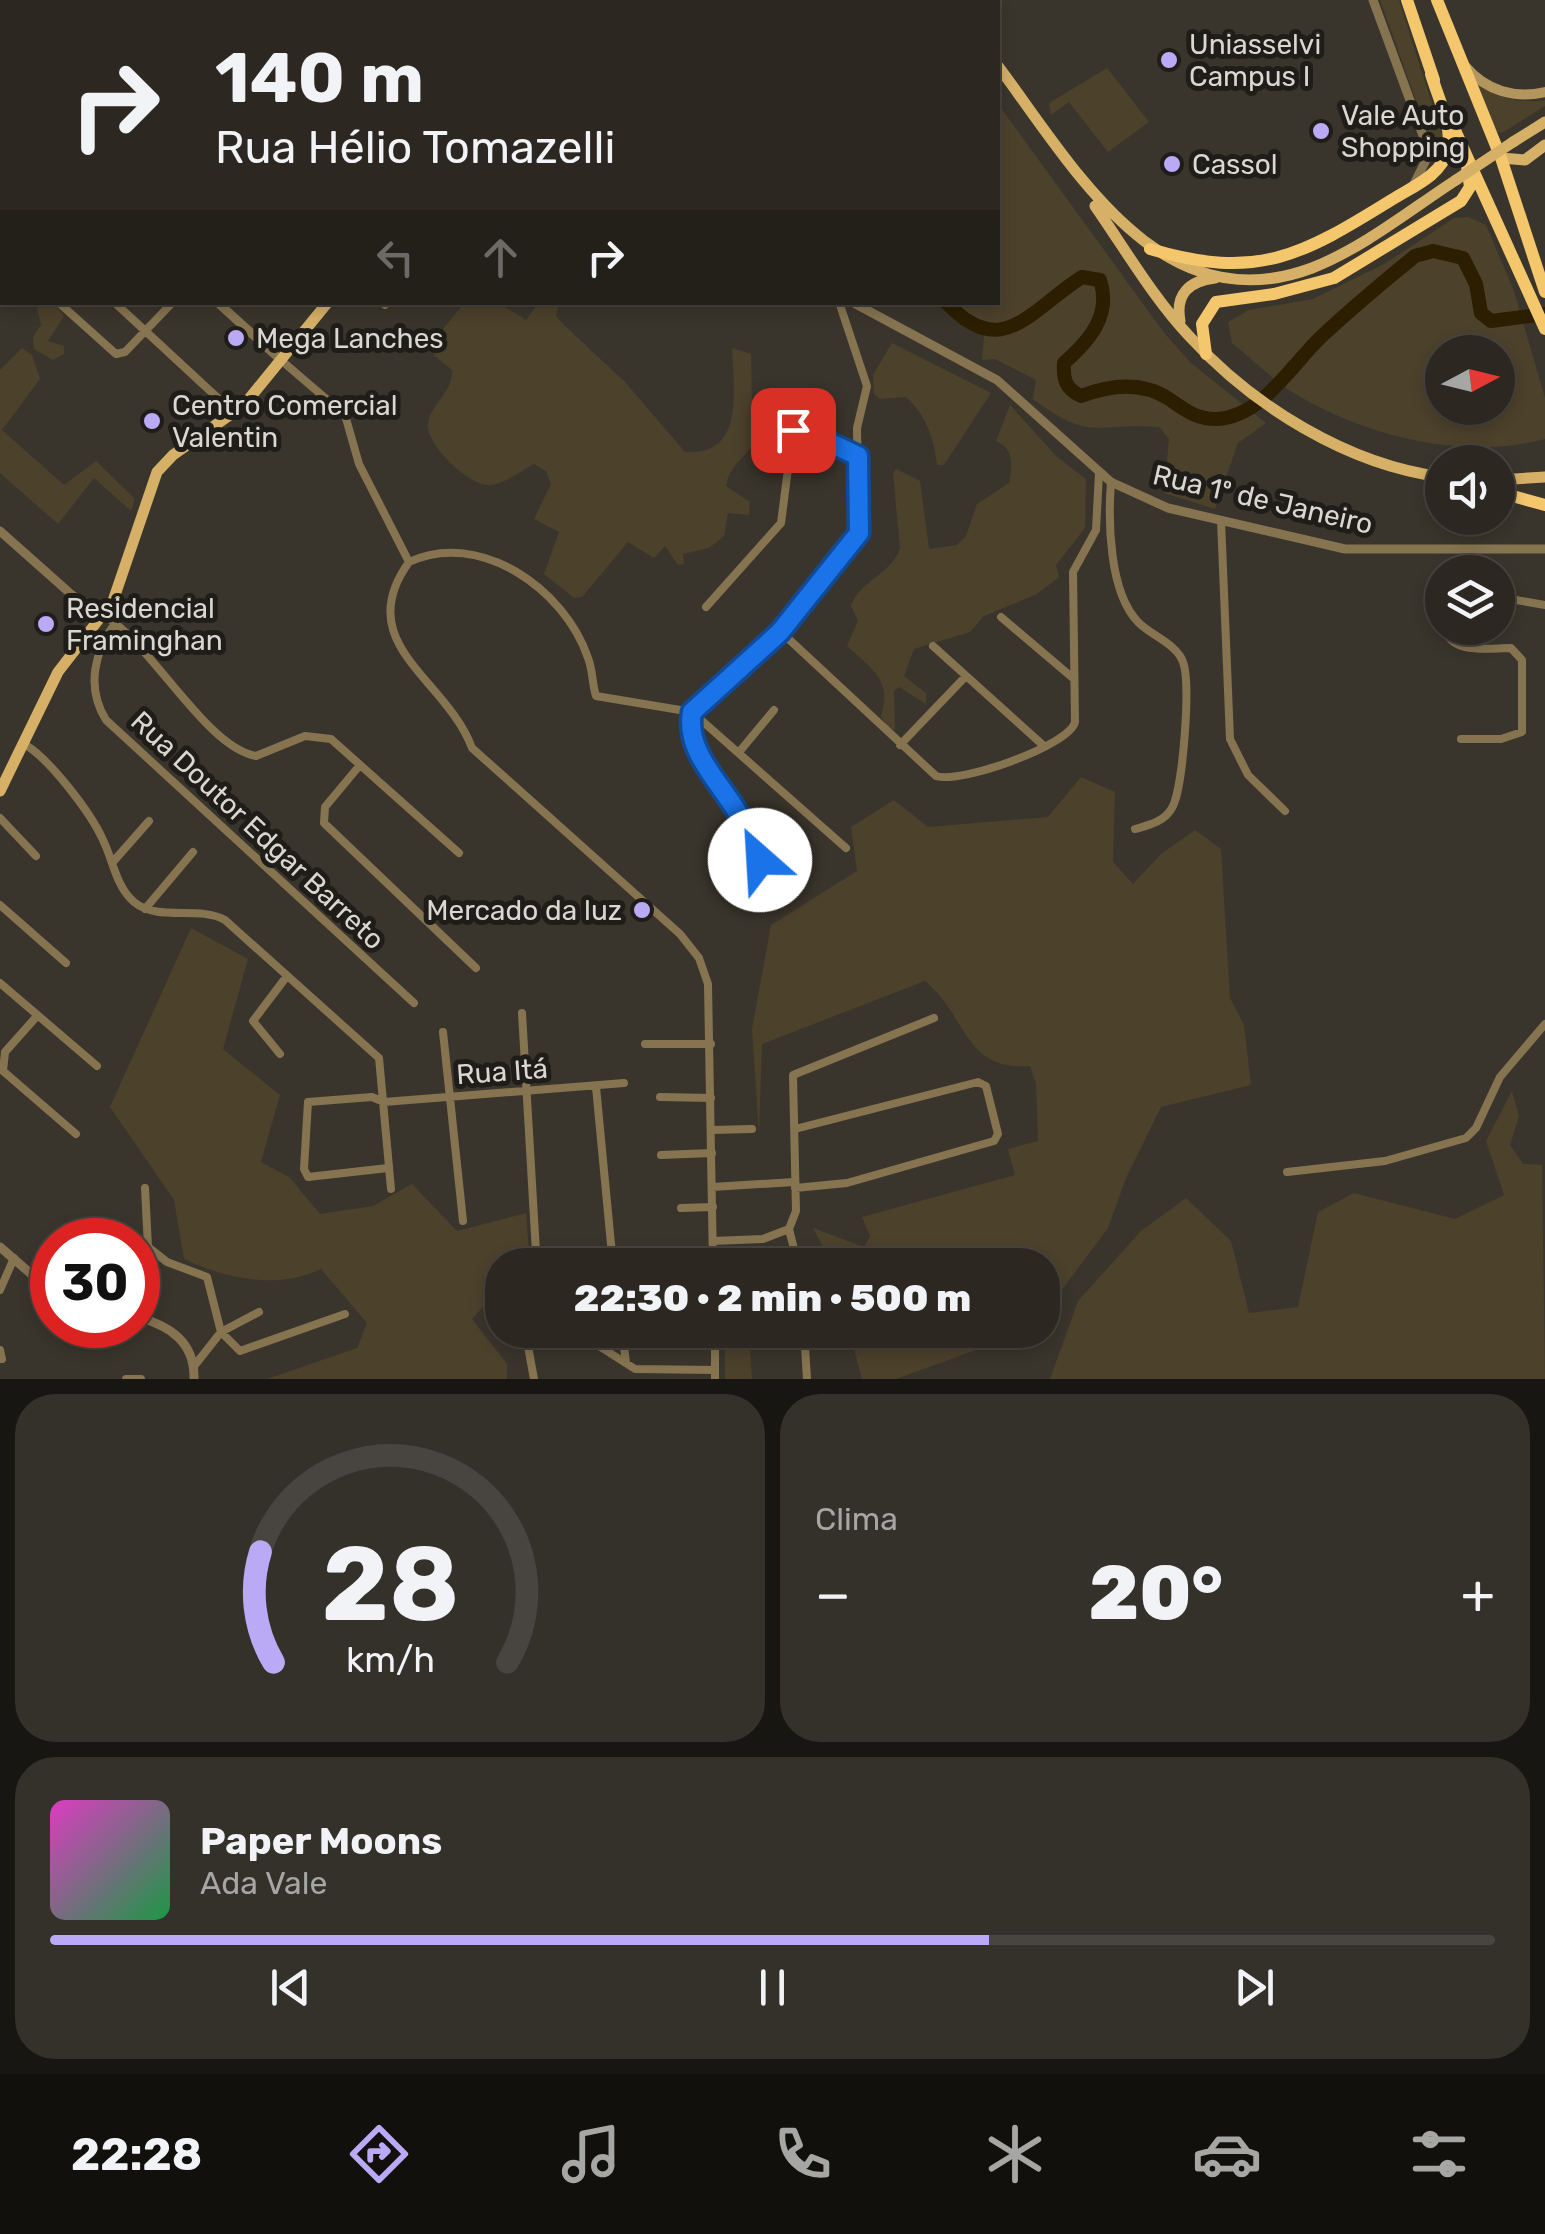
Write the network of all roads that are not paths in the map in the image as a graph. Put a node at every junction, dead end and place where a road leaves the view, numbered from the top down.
1 (1373, 0) edge
2 (1408, 0) edge
3 (1438, 0) edge
4 (1458, 59) junction
5 (1000, 69) edge
6 (1431, 74) junction
7 (1545, 92) edge
8 (1545, 122) edge
9 (1545, 145) edge
10 (1465, 153) junction
11 (1065, 155) junction
12 (1501, 158) junction
13 (1412, 187) junction
14 (1150, 248) junction
15 (1224, 277) junction
16 (1544, 289) edge
17 (61, 305) edge
18 (117, 305) edge
19 (169, 305) edge
20 (220, 305) edge
21 (326, 305) edge
22 (841, 305) edge
23 (857, 305) edge
24 (1545, 329) edge
25 (1184, 330) junction
26 (145, 332) junction
27 (1206, 354) junction
28 (282, 361) junction
29 (234, 413) junction
30 (858, 456) junction
31 (1425, 473) edge
32 (1099, 474) junction
33 (1545, 477) edge
34 (1515, 479) edge
35 (1110, 482) junction
36 (1515, 497) edge
37 (1545, 505) edge
38 (1220, 520) junction
39 (0, 531) edge
40 (1545, 548) edge
41 (409, 562) junction
42 (1515, 600) edge
43 (1545, 605) edge
44 (706, 607) dead end
45 (103, 615) junction
46 (1000, 617) dead end
47 (116, 622) junction
48 (780, 632) junction
49 (1457, 645) edge
50 (933, 646) dead end
51 (966, 676) junction
52 (1074, 679) junction
53 (774, 710) dead end
54 (692, 712) junction
55 (1461, 739) dead end
56 (24, 744) junction
57 (900, 745) junction
58 (1044, 746) junction
59 (740, 751) junction
60 (360, 765) junction
61 (0, 791) edge
62 (1285, 811) dead end
63 (0, 818) edge
64 (149, 821) dead end
65 (1136, 829) dead end
66 (846, 848) dead end
67 (193, 852) dead end
68 (459, 853) dead end
69 (36, 856) dead end
70 (779, 856) dead end
71 (112, 863) junction
72 (0, 905) edge
73 (145, 909) junction
74 (66, 963) dead end
75 (476, 968) dead end
76 (287, 976) junction
77 (0, 983) edge
78 (414, 1003) dead end
79 (522, 1014) dead end
80 (36, 1016) junction
81 (934, 1018) dead end
82 (1545, 1024) edge
83 (442, 1032) dead end
84 (645, 1044) dead end
85 (710, 1044) junction
86 (280, 1054) dead end
87 (97, 1066) dead end
88 (624, 1083) dead end
89 (596, 1086) junction
90 (526, 1091) junction
91 (660, 1096) dead end
92 (452, 1097) junction
93 (711, 1098) junction
94 (384, 1102) junction
95 (795, 1129) junction
96 (712, 1130) junction
97 (752, 1130) dead end
98 (76, 1134) dead end
99 (712, 1153) junction
100 (661, 1155) dead end
101 (388, 1168) junction
102 (1287, 1172) dead end
103 (795, 1185) junction
104 (712, 1187) junction
105 (145, 1188) dead end
106 (390, 1189) dead end
107 (712, 1207) junction
108 (681, 1208) dead end
109 (463, 1222) dead end
110 (789, 1229) junction
111 (713, 1241) junction
112 (0, 1246) edge
113 (536, 1248) edge
114 (611, 1248) edge
115 (713, 1248) edge
116 (794, 1248) edge
117 (14, 1258) junction
118 (30, 1272) edge
119 (0, 1290) edge
120 (259, 1312) dead end
121 (344, 1314) dead end
122 (160, 1326) edge
123 (222, 1332) junction
124 (528, 1348) edge
125 (603, 1348) edge
126 (624, 1348) edge
127 (714, 1348) edge
128 (805, 1348) edge
129 (626, 1362) junction
130 (195, 1364) junction
131 (715, 1375) edge
132 (126, 1379) edge
133 (141, 1379) edge
134 (194, 1379) edge
135 (534, 1379) edge
136 (807, 1379) edge

1 - 13 street
2 - 6 highway
3 - 4 highway
4 - 7 main road
4 - 12 highway
5 - 11 main road
6 - 10 highway
6 - 13 highway
8 - 15 main road, bridge
9 - 12 main road
10 - 24 highway
10 - 27 highway
11 - 14 main road
11 - 25 main road
12 - 16 highway
13 - 14 highway
14 - 15 main road
15 - 25 main road
17 - 26 street
18 - 26 street
19 - 26 street
20 - 28 street
21 - 28 main road
22 - 30 street
23 - 32 street, Rua 1º de Janeiro
25 - 27 main road
26 - 29 street
27 - 31 main road
28 - 29 main road
28 - 41 street
29 - 45 main road
30 - 44 street
30 - 48 street
32 - 35 street, Rua 1º de Janeiro
32 - 52 street
33 - 34 main road
35 - 38 street, Rua 1º de Janeiro
35 - 65 street
36 - 37 highway
38 - 40 street, Rua 1º de Janeiro
38 - 62 street
39 - 45 street
41 - 54 street
41 - 85 street
42 - 43 street
45 - 47 street
45 - 56 main road
46 - 52 street
47 - 60 street
47 - 78 street, Rua Doutor Edgar Barreto
48 - 54 street
48 - 57 street
49 - 55 street
50 - 51 street
51 - 57 street
51 - 58 street
52 - 58 street
53 - 59 street
54 - 59 street
54 - 70 street
56 - 61 main road
56 - 71 street
57 - 58 street
59 - 66 street
60 - 68 street
60 - 75 street
63 - 69 street
64 - 71 street
67 - 73 street
71 - 73 street
72 - 74 street
73 - 76 street
76 - 86 street
76 - 94 street
77 - 80 street
79 - 90 street
80 - 87 street
80 - 98 street
81 - 95 street
82 - 102 street
83 - 92 street
84 - 85 street
85 - 93 street
88 - 89 street, Rua Itá
89 - 90 street, Rua Itá
89 - 114 street
90 - 92 street, Rua Itá
90 - 113 street
91 - 93 street
92 - 94 street, Rua Itá
92 - 109 street
93 - 96 street
94 - 101 street
94 - 101 street, Rua Itá
95 - 103 street
95 - 103 street
96 - 97 street
96 - 99 street
99 - 100 street
99 - 104 street
101 - 106 street
103 - 104 street
103 - 110 street
104 - 107 street
105 - 123 street
107 - 108 street
107 - 111 street
110 - 111 street
110 - 116 street
111 - 115 street
112 - 117 street
117 - 118 street
117 - 119 street
120 - 123 street
121 - 123 street
122 - 130 street
123 - 130 street
124 - 135 street
125 - 129 street
126 - 129 street
127 - 131 street
128 - 136 street
129 - 131 street
130 - 134 street
132 - 133 street

